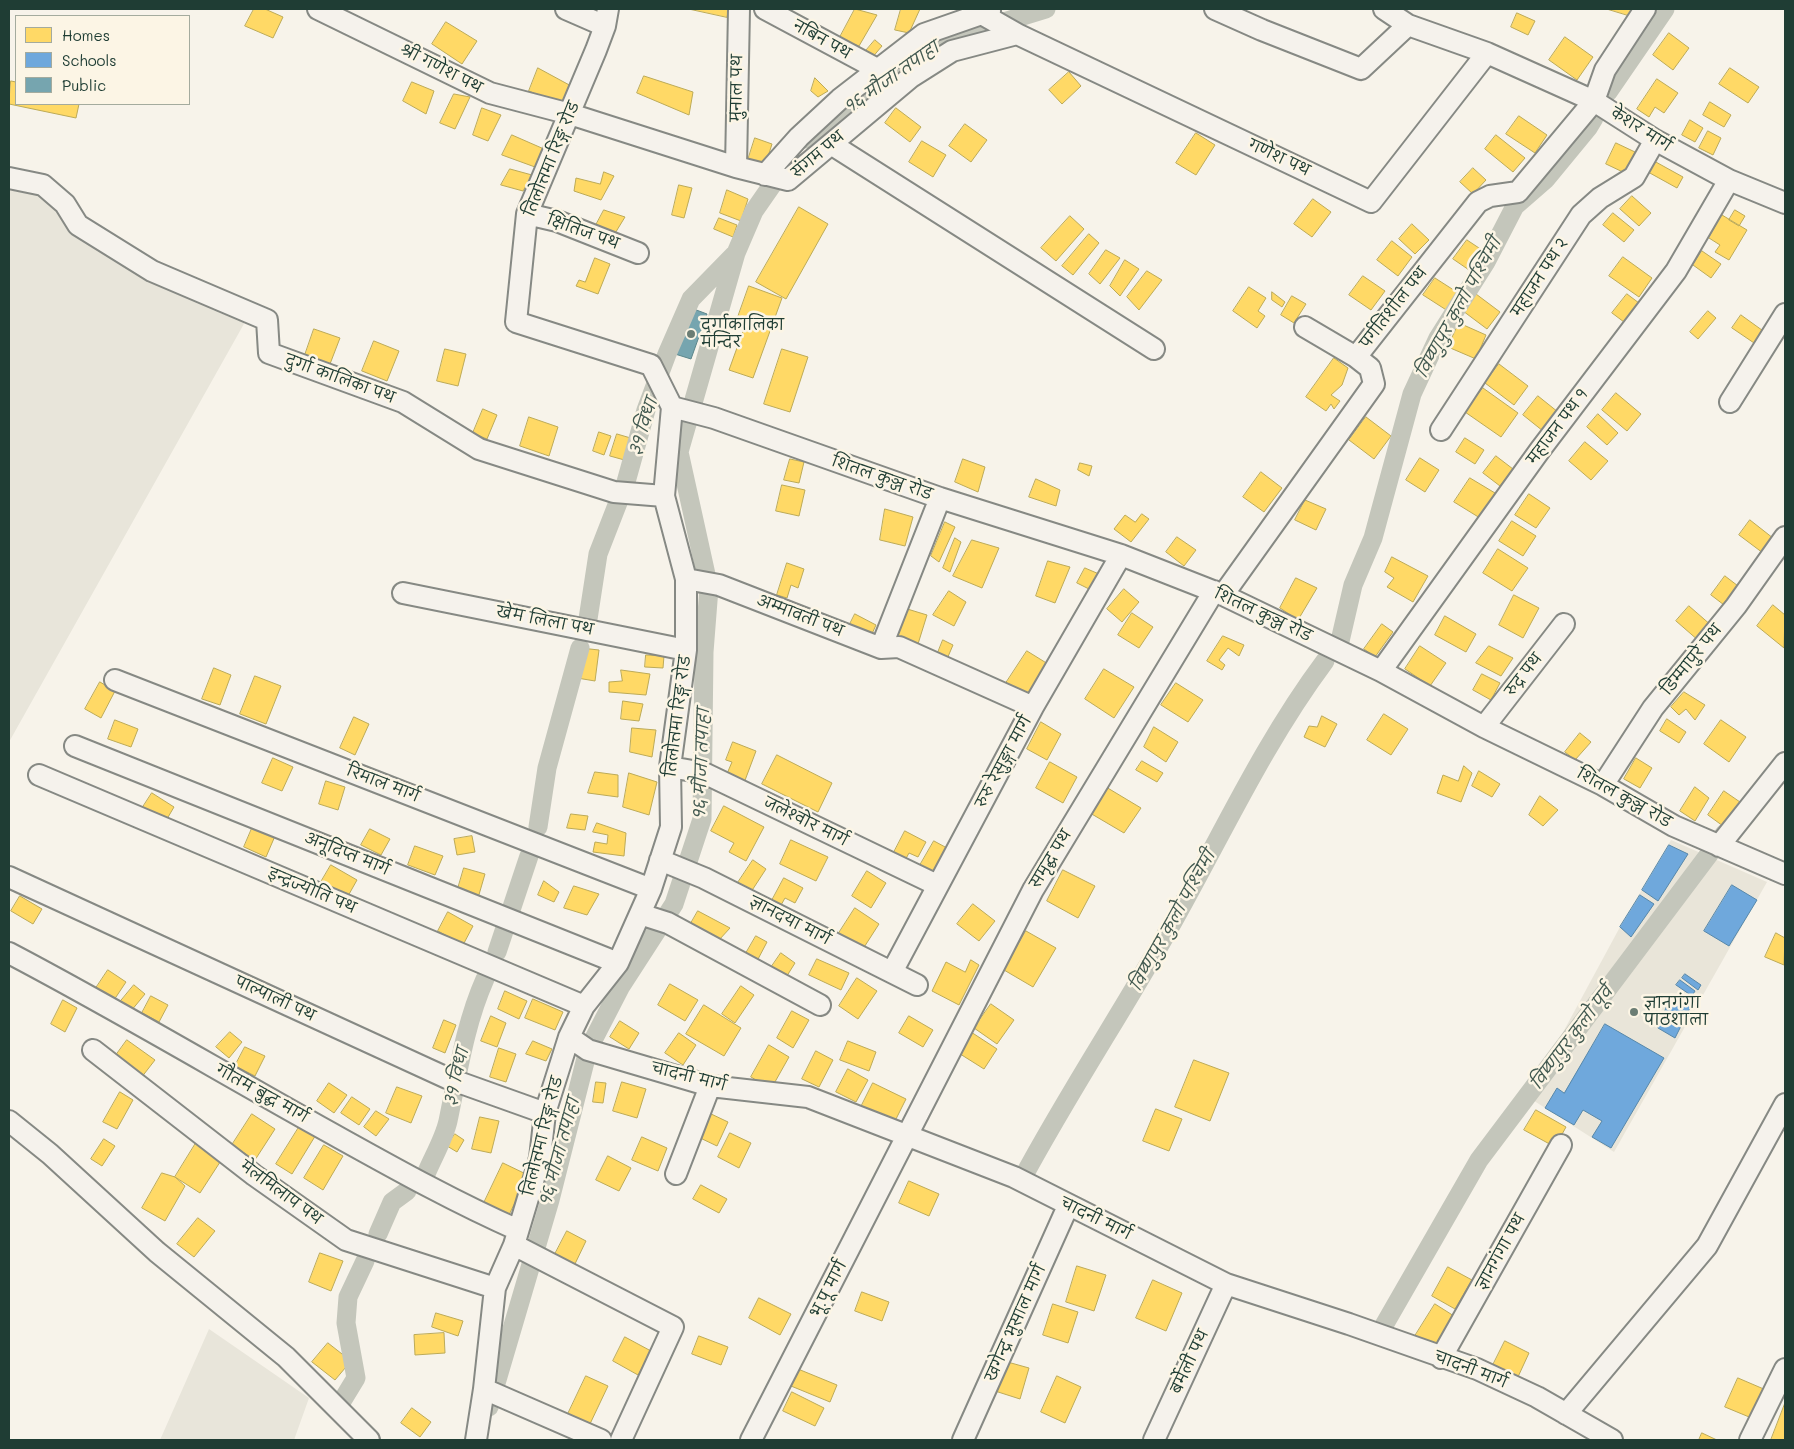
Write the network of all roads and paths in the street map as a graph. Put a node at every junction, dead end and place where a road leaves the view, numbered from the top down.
1 (318, 9) edge
2 (566, 9) edge
3 (738, 9) edge
4 (765, 9) edge
5 (1214, 9) edge
6 (1384, 9) edge
7 (1645, 9) edge
8 (984, 10) edge
9 (607, 17) edge
10 (1408, 25) junction
11 (1017, 34) junction
12 (1487, 53) junction
13 (879, 70) junction
14 (1594, 101) junction
15 (570, 114) junction
16 (1654, 140) junction
17 (831, 144) junction
18 (736, 168) junction
19 (765, 175) junction
20 (9, 178) edge
21 (1730, 180) junction
22 (1785, 203) edge
23 (527, 214) junction
24 (638, 253) dead end
25 (1785, 314) edge
26 (1305, 327) dead end
27 (1154, 349) dead end
28 (1356, 357) junction
29 (1730, 402) dead end
30 (672, 406) junction
31 (1441, 430) dead end
32 (663, 496) junction
33 (940, 498) junction
34 (1785, 537) edge
35 (1121, 555) junction
36 (686, 579) junction
37 (403, 593) dead end
38 (1219, 593) junction
39 (1564, 624) dead end
40 (881, 648) junction
41 (686, 650) junction
42 (1381, 671) junction
43 (115, 680) dead end
44 (1033, 707) junction
45 (1484, 727) junction
46 (75, 746) dead end
47 (1785, 763) edge
48 (671, 767) junction
49 (39, 774) dead end
50 (1603, 785) junction
51 (1719, 846) junction
52 (660, 860) junction
53 (1785, 874) edge
54 (9, 877) edge
55 (937, 885) junction
56 (651, 888) junction
57 (640, 914) junction
58 (9, 953) edge
59 (618, 963) junction
60 (892, 972) junction
61 (917, 985) dead end
62 (820, 1005) dead end
63 (584, 1006) junction
64 (568, 1037) junction
65 (93, 1050) dead end
66 (710, 1086) junction
67 (1785, 1104) edge
68 (545, 1113) junction
69 (9, 1121) edge
70 (905, 1136) junction
71 (1560, 1146) dead end
72 (676, 1174) dead end
73 (1068, 1206) junction
74 (516, 1237) junction
75 (1226, 1284) junction
76 (495, 1288) junction
77 (1440, 1358) junction
78 (1785, 1369) edge
79 (484, 1389) junction
80 (1566, 1414) junction
81 (370, 1440) edge
82 (476, 1440) edge
83 (601, 1440) edge
84 (621, 1440) edge
85 (751, 1440) edge
86 (964, 1440) edge
87 (1154, 1440) edge
88 (1612, 1440) edge
89 (1750, 1440) edge

1 - 15 street, श्री गणेश पथ
2 - 9 street
3 - 18 street, मुनाल पथ
4 - 13 street, नबिन पथ
5 - 10 street
6 - 10 street
7 - 14 street, केशर मार्ग
8 - 11 street
8 - 13 street
9 - 15 street, तिलोत्तमा रिङ्ग रोड
10 - 12 street
11 - 12 street, गणेश पथ
11 - 17 street, संगम पथ
12 - 14 street
13 - 19 street
14 - 16 street, केशर मार्ग
14 - 28 street, पर्गतिशील पथ
15 - 18 street, संगम पथ
15 - 23 street, तिलोत्तमा रिङ्ग रोड
16 - 21 street, केशर मार्ग
16 - 31 street, महाजन पथ २
17 - 19 street, संगम पथ
17 - 27 street
18 - 19 street, संगम पथ
20 - 32 street, दुर्गा कालिका पथ
21 - 22 street, केशर मार्ग
21 - 42 street, महाजन पथ १
23 - 24 street, क्षितिज पथ
23 - 30 street, तिलोत्तमा रिङ्ग रोड
25 - 29 street
26 - 28 street
28 - 38 street, पर्गतिशील पथ
30 - 32 street, तिलोत्तमा रिङ्ग रोड
30 - 33 street, शितल कुञ्ज रोड
32 - 36 street, तिलोत्तमा रिङ्ग रोड
33 - 35 street, शितल कुञ्ज रोड
33 - 40 street
34 - 50 street, डिम्मापुरे पथ
35 - 38 street, शितल कुञ्ज रोड
35 - 44 street, रुरु रेसुङ्गा मार्ग
36 - 40 street, अम्मावती पथ
36 - 41 street, तिलोत्तमा रिङ्ग रोड
37 - 41 street, खेम लिला पथ
38 - 42 street, शितल कुञ्ज रोड
38 - 70 street, समृद्ध पथ
39 - 45 street, रुद्र पथ
40 - 44 street, अम्मावती पथ
41 - 48 street, तिलोत्तमा रिङ्ग रोड
42 - 45 street, शितल कुञ्ज रोड
43 - 56 street, रिमाल मार्ग
44 - 55 street, रुरु रेसुङ्गा मार्ग
45 - 50 street, शितल कुञ्ज रोड
46 - 59 street, अनूदिप्त मार्ग
47 - 51 street
48 - 52 street, तिलोत्तमा रिङ्ग रोड
48 - 55 street, जलेश्वोर मार्ग
49 - 63 street, इन्द्रज्योति पथ
50 - 51 street, शितल कुञ्ज रोड
51 - 53 street, शितल कुञ्ज रोड
52 - 56 street, तिलोत्तमा रिङ्ग रोड
52 - 60 street, ज्ञानदया मार्ग
54 - 68 street, पाल्पाली पथ
55 - 60 street, रुरु रेसुङ्गा मार्ग
56 - 57 street, तिलोत्तमा रिङ्ग रोड
57 - 59 street, तिलोत्तमा रिङ्ग रोड
57 - 62 street
58 - 74 street, गौतम बुद्ध मार्ग
59 - 63 street, तिलोत्तमा रिङ्ग रोड
60 - 61 street, ज्ञानदया मार्ग
63 - 64 street, तिलोत्तमा रिङ्ग रोड
64 - 66 street, चादनी मार्ग
64 - 68 street, तिलोत्तमा रिङ्ग रोड
65 - 76 street, मेलमिलाप पथ
66 - 70 street, चादनी मार्ग
66 - 72 street
67 - 80 street
68 - 74 street, तिलोत्तमा रिङ्ग रोड
69 - 81 street
70 - 73 street, चादनी मार्ग
70 - 85 street, भू.पू मार्ग
71 - 77 street, ज्ञानगंगा पथ
73 - 75 street, चादनी मार्ग
73 - 86 street, खगेन्द्र भुसाल मार्ग
74 - 76 street, तिलोत्तमा रिङ्ग रोड
74 - 84 street, गौतम बुद्ध मार्ग
75 - 77 street, चादनी मार्ग
75 - 87 street, बर्मेली पथ
76 - 79 street, तिलोत्तमा रिङ्ग रोड
77 - 80 street, चादनी मार्ग
78 - 89 street
79 - 82 street, तिलोत्तमा रिङ्ग रोड
79 - 83 street
80 - 88 street, चादनी मार्ग

